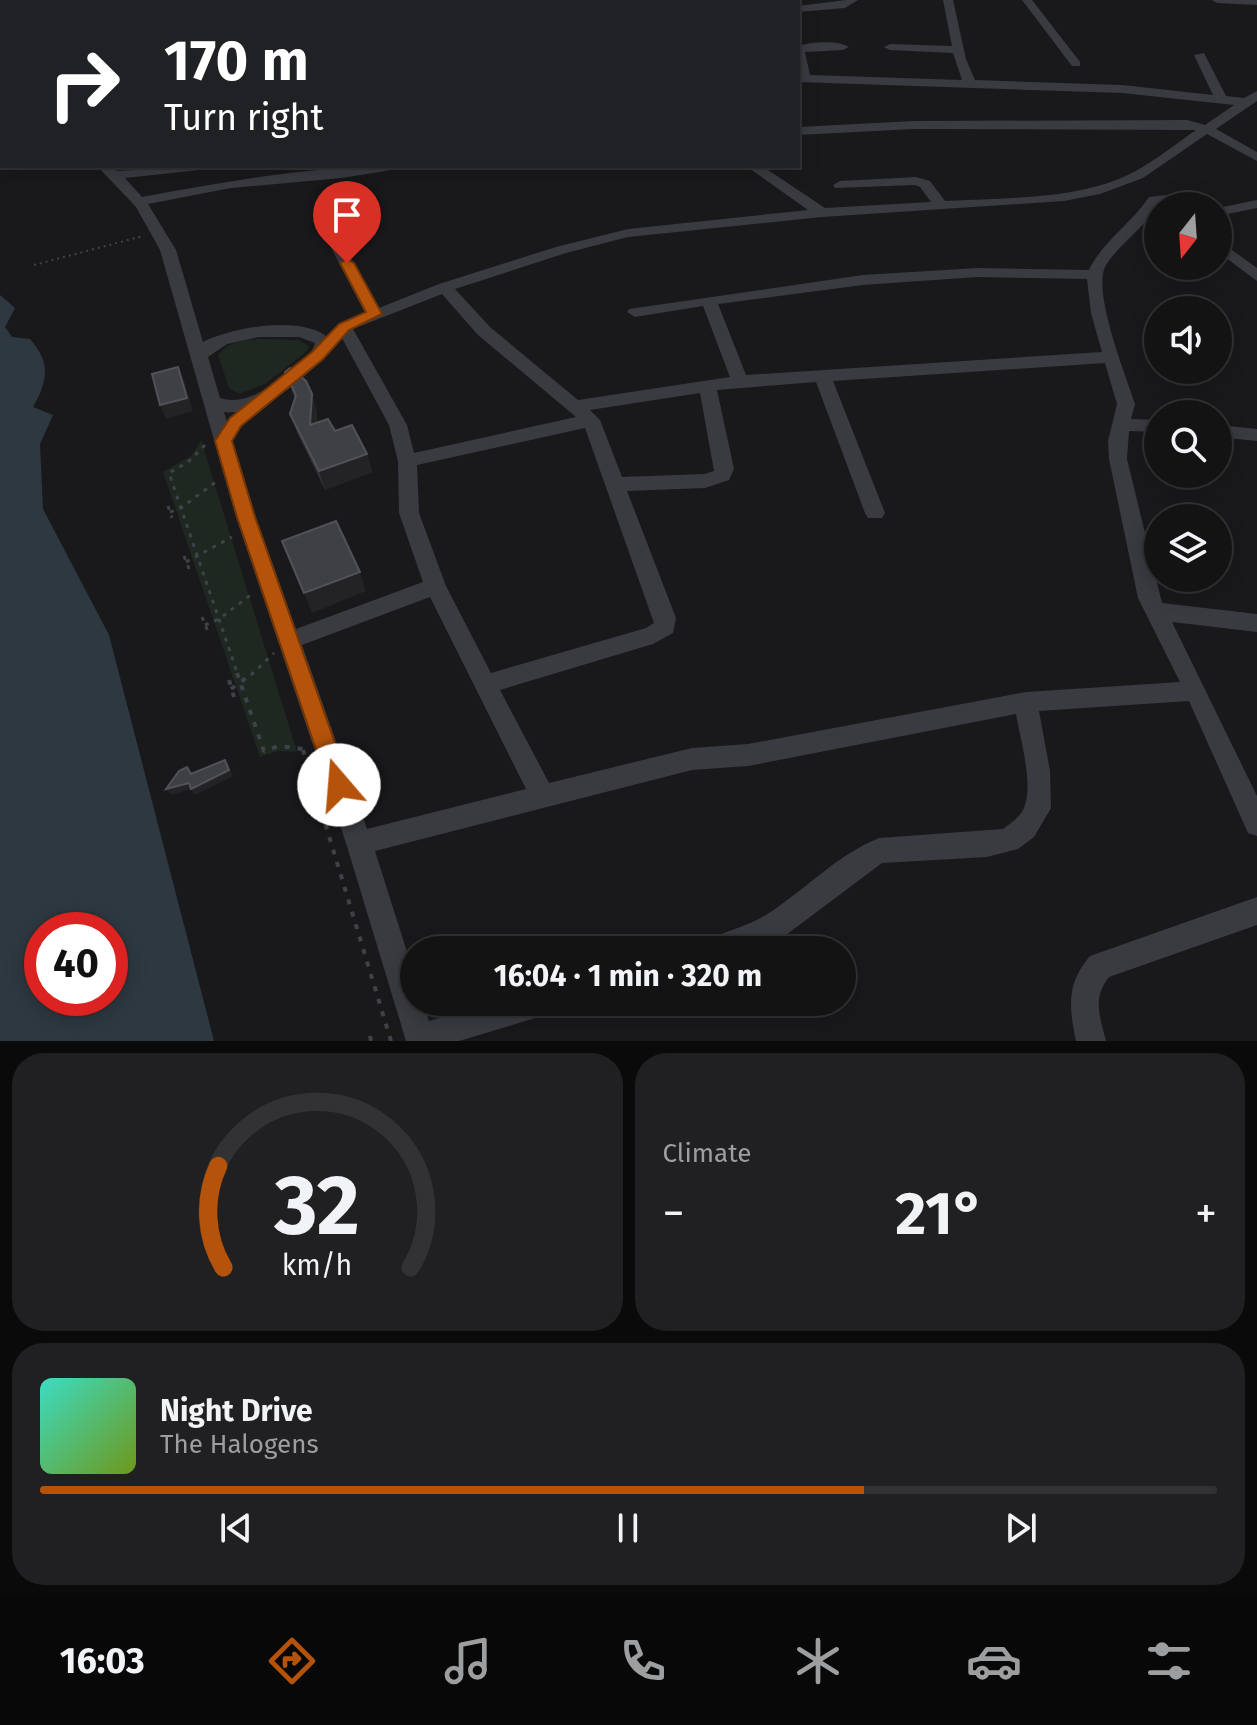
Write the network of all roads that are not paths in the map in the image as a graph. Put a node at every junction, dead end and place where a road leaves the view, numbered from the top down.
1 (853, 0) edge
2 (948, 0) edge
3 (1027, 0) edge
4 (1217, 0) edge
5 (1257, 2) edge
6 (800, 9) edge
7 (843, 47) dead end
8 (890, 47) dead end
9 (800, 50) edge
10 (958, 50) junction
11 (1200, 55) dead end
12 (1076, 64) dead end
13 (801, 78) edge
14 (970, 84) junction
15 (1221, 99) junction
16 (1251, 99) edge
17 (1207, 129) junction
18 (800, 131) edge
19 (1257, 157) edge
20 (163, 168) edge
21 (381, 168) edge
22 (756, 168) edge
23 (109, 171) edge
24 (1138, 175) junction
25 (840, 185) dead end
26 (1156, 192) edge
27 (142, 201) junction
28 (1257, 204) edge
29 (941, 205) junction
30 (1232, 209) edge
31 (822, 213) junction
32 (1144, 215) edge
33 (333, 238) dead end
34 (1232, 255) edge
35 (1094, 275) junction
36 (1257, 276) edge
37 (445, 287) junction
38 (709, 300) junction
39 (635, 312) dead end
40 (374, 314) junction
41 (190, 322) junction
42 (344, 327) junction
43 (308, 332) junction
44 (235, 334) junction
45 (322, 351) junction
46 (199, 356) junction
47 (1112, 357) junction
48 (822, 375) junction
49 (740, 381) junction
50 (707, 386) junction
51 (262, 399) junction
52 (212, 402) junction
53 (584, 413) junction
54 (1122, 425) junction
55 (1144, 426) edge
56 (1232, 432) edge
57 (1257, 435) edge
58 (216, 440) junction
59 (407, 461) junction
60 (616, 484) junction
61 (875, 513) dead end
62 (435, 586) junction
63 (1156, 611) junction
64 (1257, 623) edge
65 (290, 640) junction
66 (486, 684) junction
67 (1196, 691) junction
68 (1026, 702) junction
69 (544, 798) junction
70 (1257, 824) edge
71 (359, 843) junction
72 (1257, 911) edge
73 (749, 936) edge
74 (496, 1016) edge
75 (421, 1039) edge
76 (1091, 1041) edge

1 - 6 street
2 - 10 street
3 - 12 street
4 - 5 street
7 - 9 street
8 - 10 street
10 - 14 street
11 - 15 street
13 - 14 street
14 - 15 street
15 - 16 street
16 - 17 street
17 - 18 street
17 - 19 street
17 - 24 street
20 - 23 street
21 - 27 street
22 - 31 street
23 - 27 street
24 - 26 street
24 - 29 street
25 - 29 street
27 - 41 street
28 - 30 street
29 - 31 street
31 - 37 street
32 - 35 street
33 - 40 street
34 - 36 street
35 - 38 street
35 - 47 street
37 - 40 street
37 - 53 street
38 - 39 street
38 - 49 street
40 - 42 street
41 - 44 street
41 - 46 street
42 - 43 street
42 - 45 street
42 - 59 street
43 - 44 street
43 - 45 street
44 - 46 street
45 - 51 street
46 - 52 street
47 - 48 street
47 - 54 street
48 - 49 street
48 - 61 street
49 - 50 street
50 - 53 street
50 - 60 street
51 - 52 street
51 - 58 street
52 - 58 street
53 - 59 street
53 - 60 street
54 - 55 street
54 - 63 street
56 - 57 street
58 - 65 street
59 - 62 street
60 - 66 street
62 - 65 street
62 - 66 street
63 - 64 street
63 - 67 street
65 - 71 street
66 - 69 street
67 - 68 street
67 - 70 street
68 - 69 street
68 - 73 street
69 - 71 street
71 - 75 street
72 - 76 street
74 - 75 street

